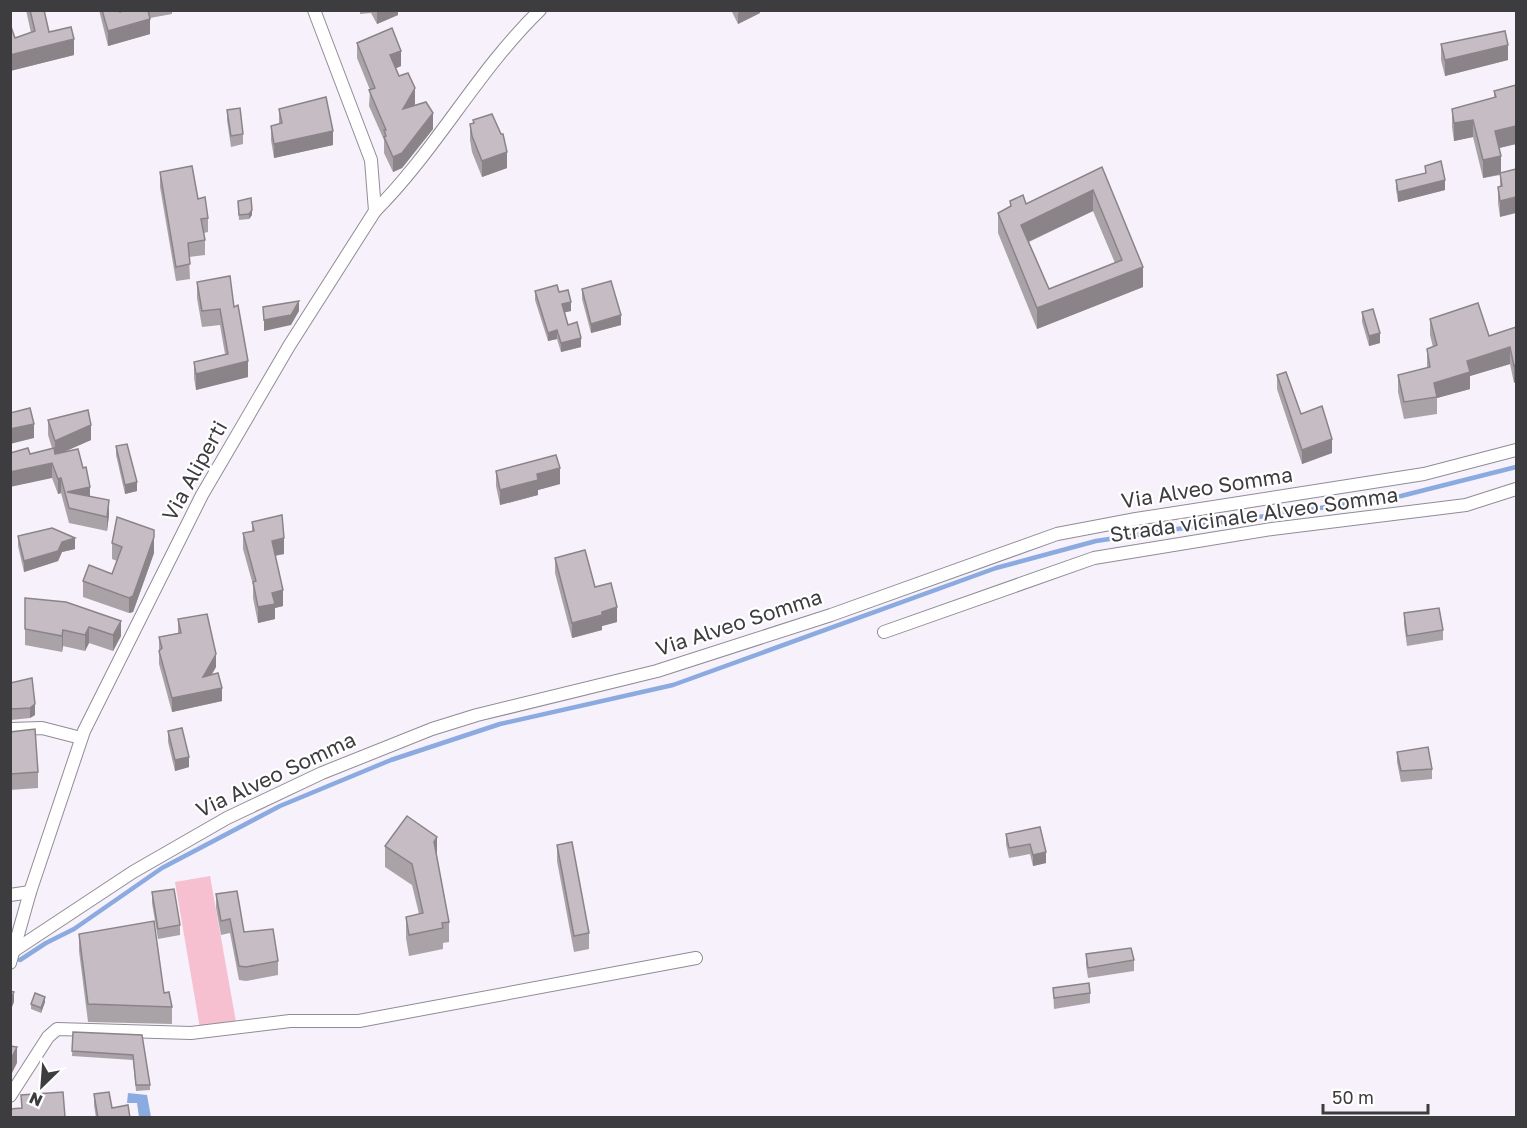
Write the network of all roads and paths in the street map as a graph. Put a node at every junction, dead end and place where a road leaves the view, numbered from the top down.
1 (314, 10) edge
2 (540, 10) edge
3 (375, 211) junction
4 (1516, 450) edge
5 (1516, 489) edge
6 (884, 632) dead end
7 (10, 729) edge
8 (81, 738) junction
9 (30, 892) junction
10 (10, 895) edge
11 (15, 950) junction
12 (696, 958) dead end
13 (10, 963) edge
14 (10, 1096) edge

1 - 3 street
2 - 3 street, Via Aliperti
3 - 8 street, Via Aliperti
4 - 11 street, Via Alveo Somma
5 - 6 street, Strada vicinale Alveo Somma
7 - 8 street
8 - 9 street, Via Aliperti
9 - 10 street
9 - 11 street, Via Aliperti
11 - 13 street, Via Aliperti
12 - 14 street

